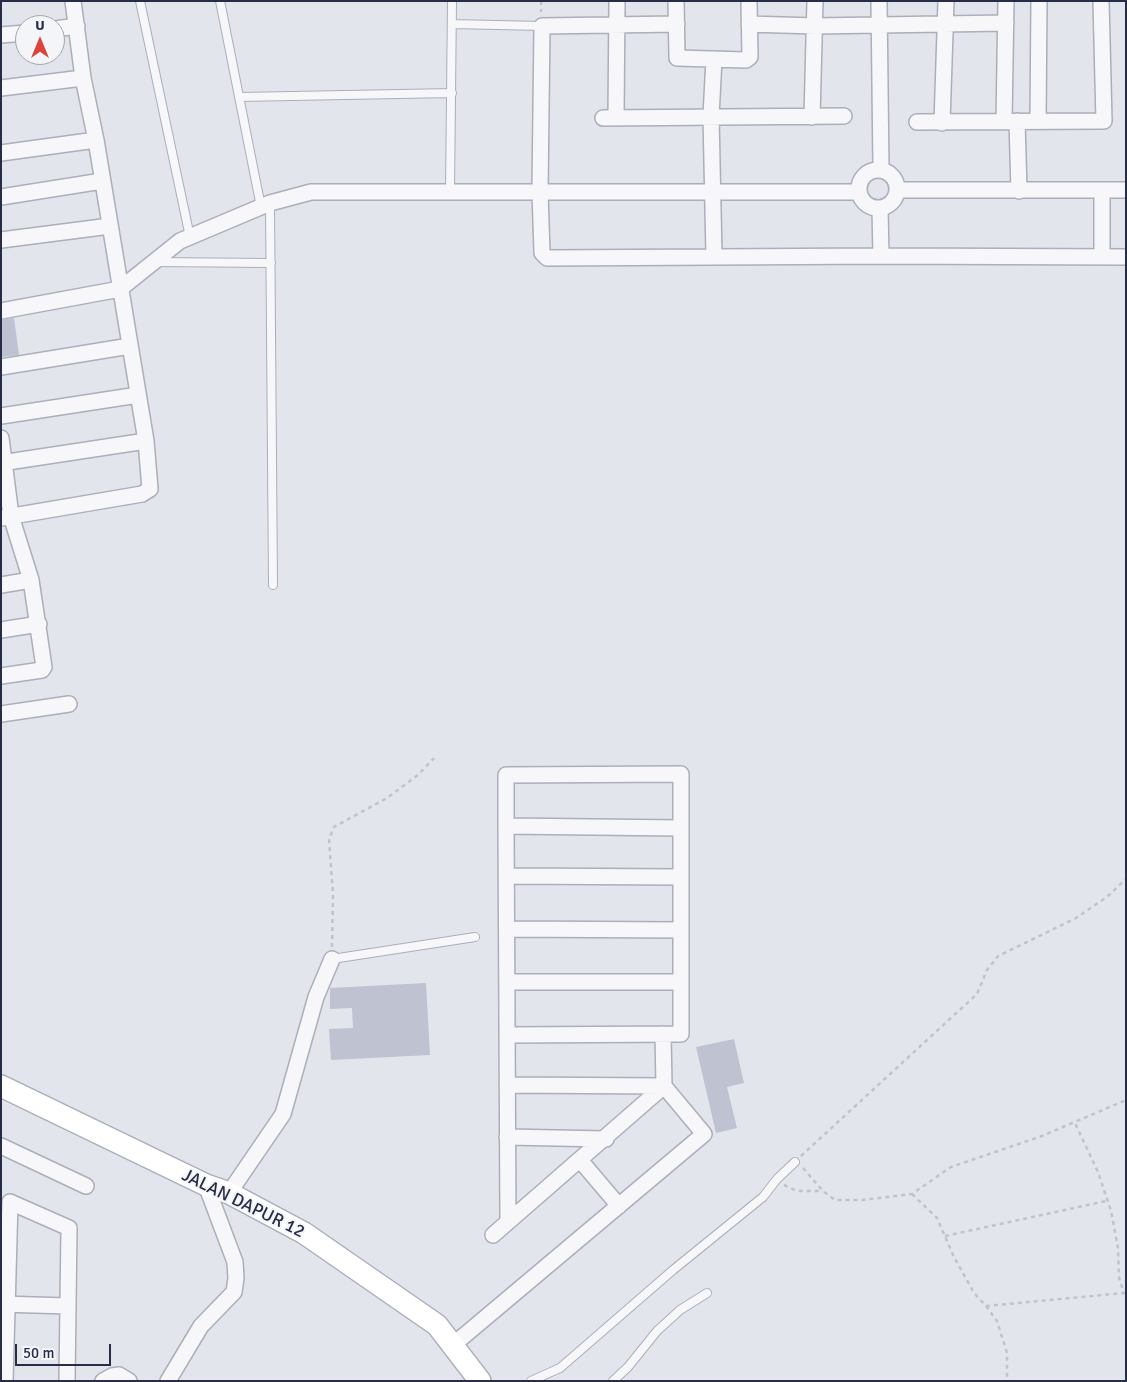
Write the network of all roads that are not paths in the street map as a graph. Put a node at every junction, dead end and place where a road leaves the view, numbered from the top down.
1 (73, 1) edge
2 (140, 1) edge
3 (220, 1) edge
4 (452, 1) edge
5 (617, 1) edge
6 (676, 1) edge
7 (749, 1) edge
8 (815, 1) edge
9 (879, 1) edge
10 (946, 1) edge
11 (1006, 1) edge
12 (1039, 1) edge
13 (1101, 1) edge
14 (1006, 23) junction
15 (452, 24) junction
16 (677, 24) junction
17 (749, 24) junction
18 (946, 24) junction
19 (616, 25) junction
20 (879, 25) junction
21 (77, 26) junction
22 (542, 26) junction
23 (815, 26) junction
24 (65, 28) edge
25 (15, 34) edge
26 (1, 36) edge
27 (714, 59) junction
28 (83, 78) junction
29 (1, 88) edge
30 (452, 93) junction
31 (239, 97) junction
32 (711, 116) junction
33 (844, 116) dead end
34 (812, 117) junction
35 (1010, 120) junction
36 (1038, 121) junction
37 (916, 122) dead end
38 (942, 123) junction
39 (96, 140) junction
40 (1, 153) edge
41 (881, 169) junction
42 (102, 181) junction
43 (898, 190) junction
44 (1126, 190) edge
45 (1019, 191) junction
46 (1102, 191) junction
47 (450, 192) junction
48 (540, 192) junction
49 (712, 192) junction
50 (858, 192) junction
51 (1, 197) edge
52 (266, 205) junction
53 (880, 209) junction
54 (110, 226) junction
55 (190, 237) junction
56 (1, 240) edge
57 (714, 256) junction
58 (881, 256) junction
59 (1102, 257) junction
60 (1126, 257) edge
61 (154, 262) junction
62 (271, 263) junction
63 (120, 289) junction
64 (1, 310) edge
65 (130, 346) junction
66 (1, 367) edge
67 (138, 395) junction
68 (1, 416) edge
69 (1, 438) edge
70 (146, 441) junction
71 (3, 463) edge
72 (6, 517) edge
73 (32, 580) junction
74 (1, 584) edge
75 (273, 585) dead end
76 (38, 624) junction
77 (1, 630) edge
78 (1, 676) edge
79 (69, 704) dead end
80 (1, 714) edge
81 (506, 826) junction
82 (681, 828) junction
83 (506, 876) junction
84 (681, 877) junction
85 (507, 929) junction
86 (681, 930) junction
87 (475, 937) dead end
88 (332, 958) joint
89 (507, 982) junction
90 (681, 982) junction
91 (663, 1034) junction
92 (507, 1035) junction
93 (507, 1085) junction
94 (1, 1086) edge
95 (664, 1086) junction
96 (507, 1137) junction
97 (606, 1139) junction
98 (1, 1146) edge
99 (580, 1160) junction
100 (795, 1162) road end
101 (206, 1185) junction
102 (86, 1186) dead end
103 (230, 1193) junction
104 (619, 1206) junction
105 (508, 1222) junction
106 (493, 1235) dead end
107 (706, 1293) dead end
108 (4, 1304) edge
109 (68, 1306) junction
110 (452, 1345) junction
111 (5, 1381) edge
112 (66, 1381) edge
113 (103, 1381) edge
114 (129, 1381) edge
115 (168, 1381) edge
116 (480, 1381) edge
117 (531, 1381) edge
118 (613, 1381) edge

1 - 21 street
2 - 55 lane
3 - 31 lane
4 - 15 lane
5 - 19 street
6 - 16 street
7 - 17 street
8 - 23 street
9 - 20 street
10 - 18 street
11 - 14 street
12 - 36 street
13 - 36 street
14 - 18 street
14 - 35 street
15 - 22 lane
15 - 30 lane
16 - 19 street
16 - 27 street
17 - 23 street
17 - 27 street
18 - 20 street
18 - 38 street
19 - 22 street
19 - 32 street
20 - 23 street
20 - 41 street
21 - 24 street
21 - 28 street
22 - 48 street
23 - 34 street
25 - 26 street
27 - 32 street
28 - 29 street
28 - 39 street
30 - 31 lane
30 - 47 lane
31 - 52 lane
32 - 34 street
32 - 49 street
33 - 34 street
35 - 36 street
35 - 38 street
35 - 45 street
37 - 38 street
39 - 40 street
39 - 42 street
41 - 43 street
41 - 50 street
42 - 51 street
42 - 54 street
43 - 45 street
43 - 53 street
44 - 46 street
45 - 46 street
46 - 59 street
47 - 48 street
47 - 52 street
48 - 49 street
48 - 57 street
49 - 50 street
49 - 57 street
50 - 53 street
52 - 55 street
52 - 62 lane
53 - 58 street
54 - 56 street
54 - 63 street
55 - 61 street
57 - 58 street
58 - 59 street
59 - 60 street
61 - 62 lane
61 - 63 street
62 - 75 lane
63 - 64 street
63 - 65 street
65 - 66 street
65 - 67 street
67 - 68 street
67 - 70 street
69 - 71 street
70 - 71 street
70 - 72 street
71 - 72 street
72 - 73 street
73 - 74 street
73 - 76 street
76 - 77 street
76 - 78 street
79 - 80 street
81 - 82 street
81 - 82 street
81 - 83 street
82 - 84 street
83 - 84 street
83 - 85 street
84 - 86 street
85 - 86 street
85 - 89 street
86 - 90 street
87 - 88 lane
88 - 103 street
89 - 90 street
89 - 92 street
90 - 91 street
91 - 92 street
91 - 95 street
92 - 93 street
93 - 95 street
93 - 96 street
94 - 101 street, JALAN DAPUR 12
95 - 97 street
95 - 104 street
96 - 97 street
96 - 105 street
97 - 99 street
98 - 102 street
99 - 104 street
99 - 105 street
100 - 117 lane
101 - 103 street, JALAN DAPUR 12
101 - 115 street
103 - 110 street, JALAN DAPUR 12
104 - 110 street
105 - 106 street
107 - 118 lane
108 - 109 street
108 - 109 street
108 - 111 street
109 - 112 street
110 - 116 street, JALAN DAPUR 12
113 - 114 street

